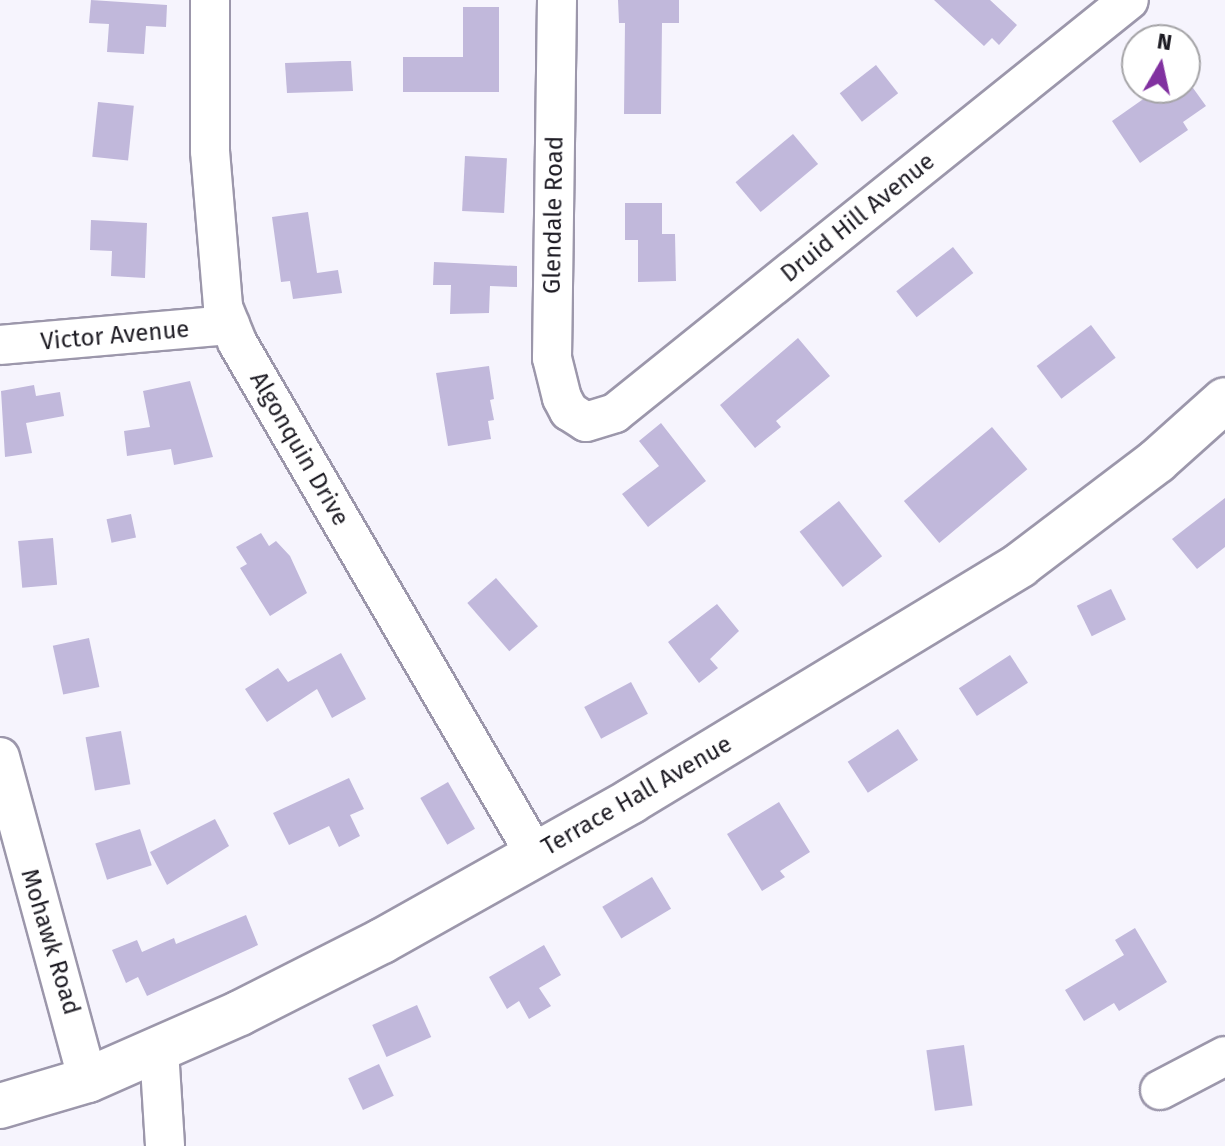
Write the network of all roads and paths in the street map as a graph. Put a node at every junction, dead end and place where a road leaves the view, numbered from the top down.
1 (210, 0) edge
2 (557, 0) edge
3 (1129, 0) edge
4 (230, 325) junction
5 (0, 345) edge
6 (1225, 400) edge
7 (581, 420) joint
8 (0, 757) edge
9 (535, 854) junction
10 (159, 1050) junction
11 (1225, 1056) edge
12 (88, 1080) junction
13 (1160, 1090) dead end
14 (0, 1106) edge
15 (165, 1146) edge

1 - 4 street, Algonquin Drive
2 - 7 street, Glendale Road
3 - 7 street, Druid Hill Avenue
4 - 5 street, Victor Avenue
4 - 9 street, Algonquin Drive
6 - 9 main road, Terrace Hall Avenue
8 - 12 street, Mohawk Road
9 - 10 main road, Terrace Hall Avenue
10 - 12 main road, Terrace Hall Avenue
10 - 15 street
11 - 13 street
12 - 14 main road, Terrace Hall Avenue

